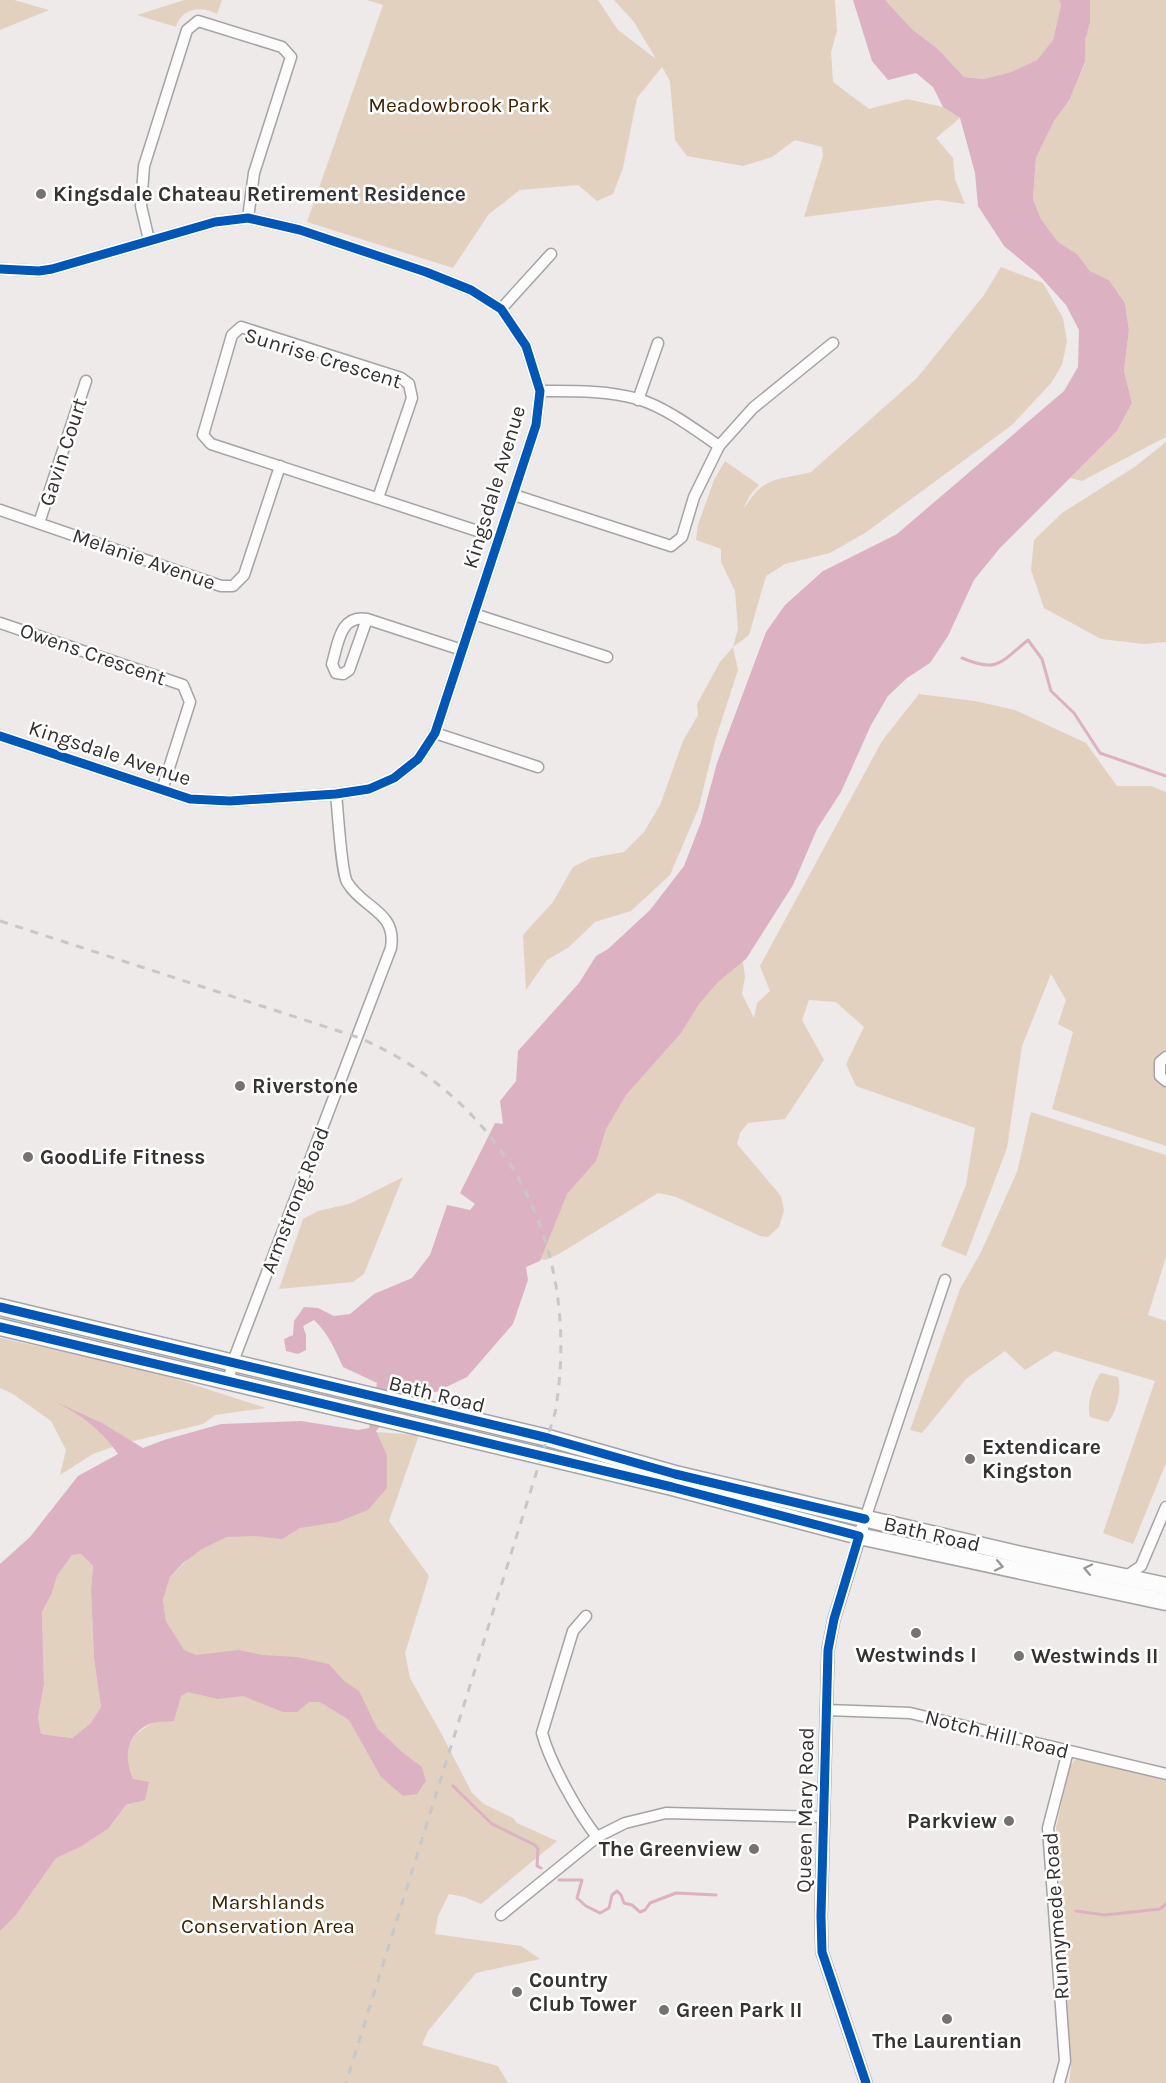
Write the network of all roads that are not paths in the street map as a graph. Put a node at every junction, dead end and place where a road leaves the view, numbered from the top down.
1 (248, 218) junction
2 (149, 240) junction
3 (551, 254) dead end
4 (0, 270) edge
5 (501, 309) junction
6 (658, 343) dead end
7 (833, 343) dead end
8 (86, 381) dead end
9 (540, 391) junction
10 (639, 400) junction
11 (719, 446) junction
12 (280, 466) junction
13 (514, 495) junction
14 (378, 498) junction
15 (0, 510) edge
16 (39, 523) junction
17 (499, 538) junction
18 (474, 614) junction
19 (367, 619) junction
20 (0, 623) edge
21 (462, 650) junction
22 (607, 657) dead end
23 (435, 733) junction
24 (0, 736) edge
25 (538, 767) dead end
26 (162, 790) junction
27 (336, 794) junction
28 (1166, 1057) edge
29 (1166, 1081) edge
30 (945, 1280) dead end
31 (0, 1307) edge
32 (0, 1327) edge
33 (230, 1372) junction
34 (674, 1480) junction
35 (1166, 1507) edge
36 (865, 1519) junction
37 (859, 1536) junction
38 (1144, 1562) junction
39 (1125, 1577) junction
40 (1163, 1585) edge
41 (1166, 1602) edge
42 (586, 1616) dead end
43 (825, 1710) junction
44 (1068, 1751) junction
45 (1166, 1774) edge
46 (823, 1817) junction
47 (597, 1837) junction
48 (501, 1915) dead end
49 (867, 2083) edge
50 (1059, 2083) edge

1 - 2 street, Kingsdale Avenue
1 - 2 street
1 - 5 street, Kingsdale Avenue
2 - 4 street, Kingsdale Avenue
3 - 5 street
5 - 9 street, Kingsdale Avenue
6 - 10 street
7 - 11 street
8 - 16 street, Gavin Court
9 - 10 street
9 - 13 street, Kingsdale Avenue
10 - 11 street
11 - 13 street
12 - 14 street, Sunrise Crescent
12 - 14 street, Sunrise Crescent
12 - 16 street, Melanie Avenue
13 - 17 street, Kingsdale Avenue
14 - 17 street, Sunrise Crescent
15 - 16 street, Melanie Avenue
17 - 18 street, Kingsdale Avenue
18 - 21 street, Kingsdale Avenue
18 - 22 street
19 - 19 street
19 - 21 street
20 - 26 street, Owens Crescent
21 - 23 street, Kingsdale Avenue
23 - 25 street
23 - 27 street, Kingsdale Avenue
24 - 26 street, Kingsdale Avenue
26 - 27 street, Kingsdale Avenue
27 - 33 street, Armstrong Road
28 - 29 street
30 - 36 street, Queen Mary Road
31 - 33 main road, Bath Road
32 - 33 main road, Bath Road
33 - 34 main road, Bath Road
33 - 34 main road, Bath Road
34 - 36 main road, Bath Road
34 - 37 main road, Bath Road
35 - 38 street
36 - 37 street, Queen Mary Road
39 -> 36 main road, Bath Road
37 -> 41 main road, Bath Road
37 - 43 street, Queen Mary Road
38 - 39 street
38 - 40 street
39 - 40 main road, Bath Road
42 - 47 street
43 - 44 street, Notch Hill Road
43 - 46 street, Queen Mary Road
44 - 45 street, Notch Hill Road
44 - 50 street, Runnymede Road
46 - 47 street
46 - 49 street, Queen Mary Road
47 - 48 street

